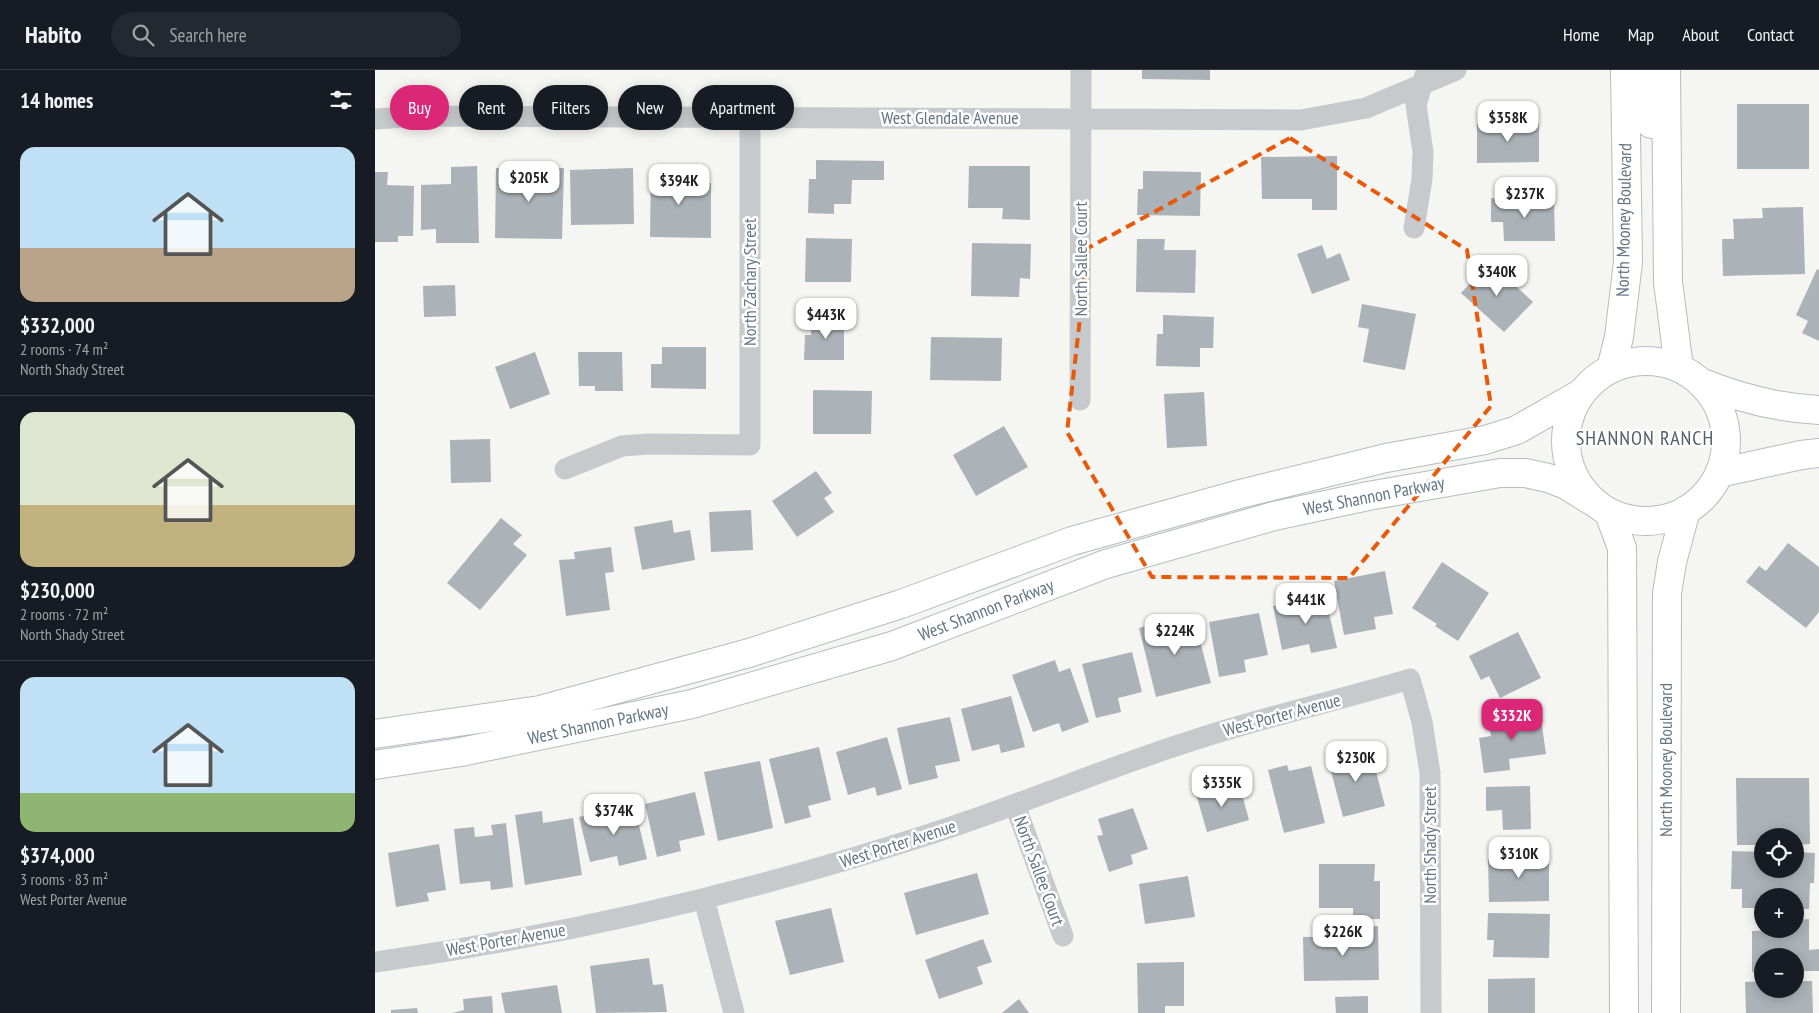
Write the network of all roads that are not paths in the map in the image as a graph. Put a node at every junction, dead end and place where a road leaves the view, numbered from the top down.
1 (1081, 70) edge
2 (1456, 70) edge
3 (1625, 70) edge
4 (1635, 70) edge
5 (1666, 70) edge
6 (1423, 77) edge
7 (1081, 117) junction
8 (692, 118) edge
9 (375, 119) edge
10 (794, 119) edge
11 (750, 130) edge
12 (1666, 162) junction
13 (1414, 228) dead end
14 (1611, 369) junction
15 (1689, 375) junction
16 (1580, 394) junction
17 (1080, 400) dead end
18 (1819, 410) edge
19 (1819, 453) edge
20 (565, 469) dead end
21 (1719, 473) junction
22 (1601, 507) junction
23 (1686, 510) junction
24 (1409, 679) joint
25 (375, 734) edge
26 (375, 765) edge
27 (1015, 805) junction
28 (705, 899) junction
29 (1063, 936) dead end
30 (375, 962) edge
31 (734, 1013) edge
32 (1431, 1013) edge
33 (1625, 1013) edge
34 (1666, 1013) edge

1 - 7 street, North Sallee Court
2 - 6 street, West Glendale Avenue
3 - 14 street, North Mooney Boulevard
4 - 12 street
5 - 12 street
6 - 7 street, West Glendale Avenue
6 - 13 street
7 - 10 street, West Glendale Avenue
7 - 17 street, North Sallee Court
8 - 9 street, West Glendale Avenue
11 - 20 street, North Zachary Street
12 - 15 street
14 - 15 street
14 - 16 street
15 - 18 street
15 - 21 street
16 - 22 street
16 - 25 street, West Shannon Parkway
19 - 21 street
21 - 23 street
22 - 23 street
22 - 26 street, West Shannon Parkway
22 - 33 street
23 - 34 street, North Mooney Boulevard
24 - 27 street, West Porter Avenue
24 - 32 street, North Shady Street
27 - 28 street, West Porter Avenue
27 - 29 street, North Sallee Court
28 - 30 street, West Porter Avenue
28 - 31 street

